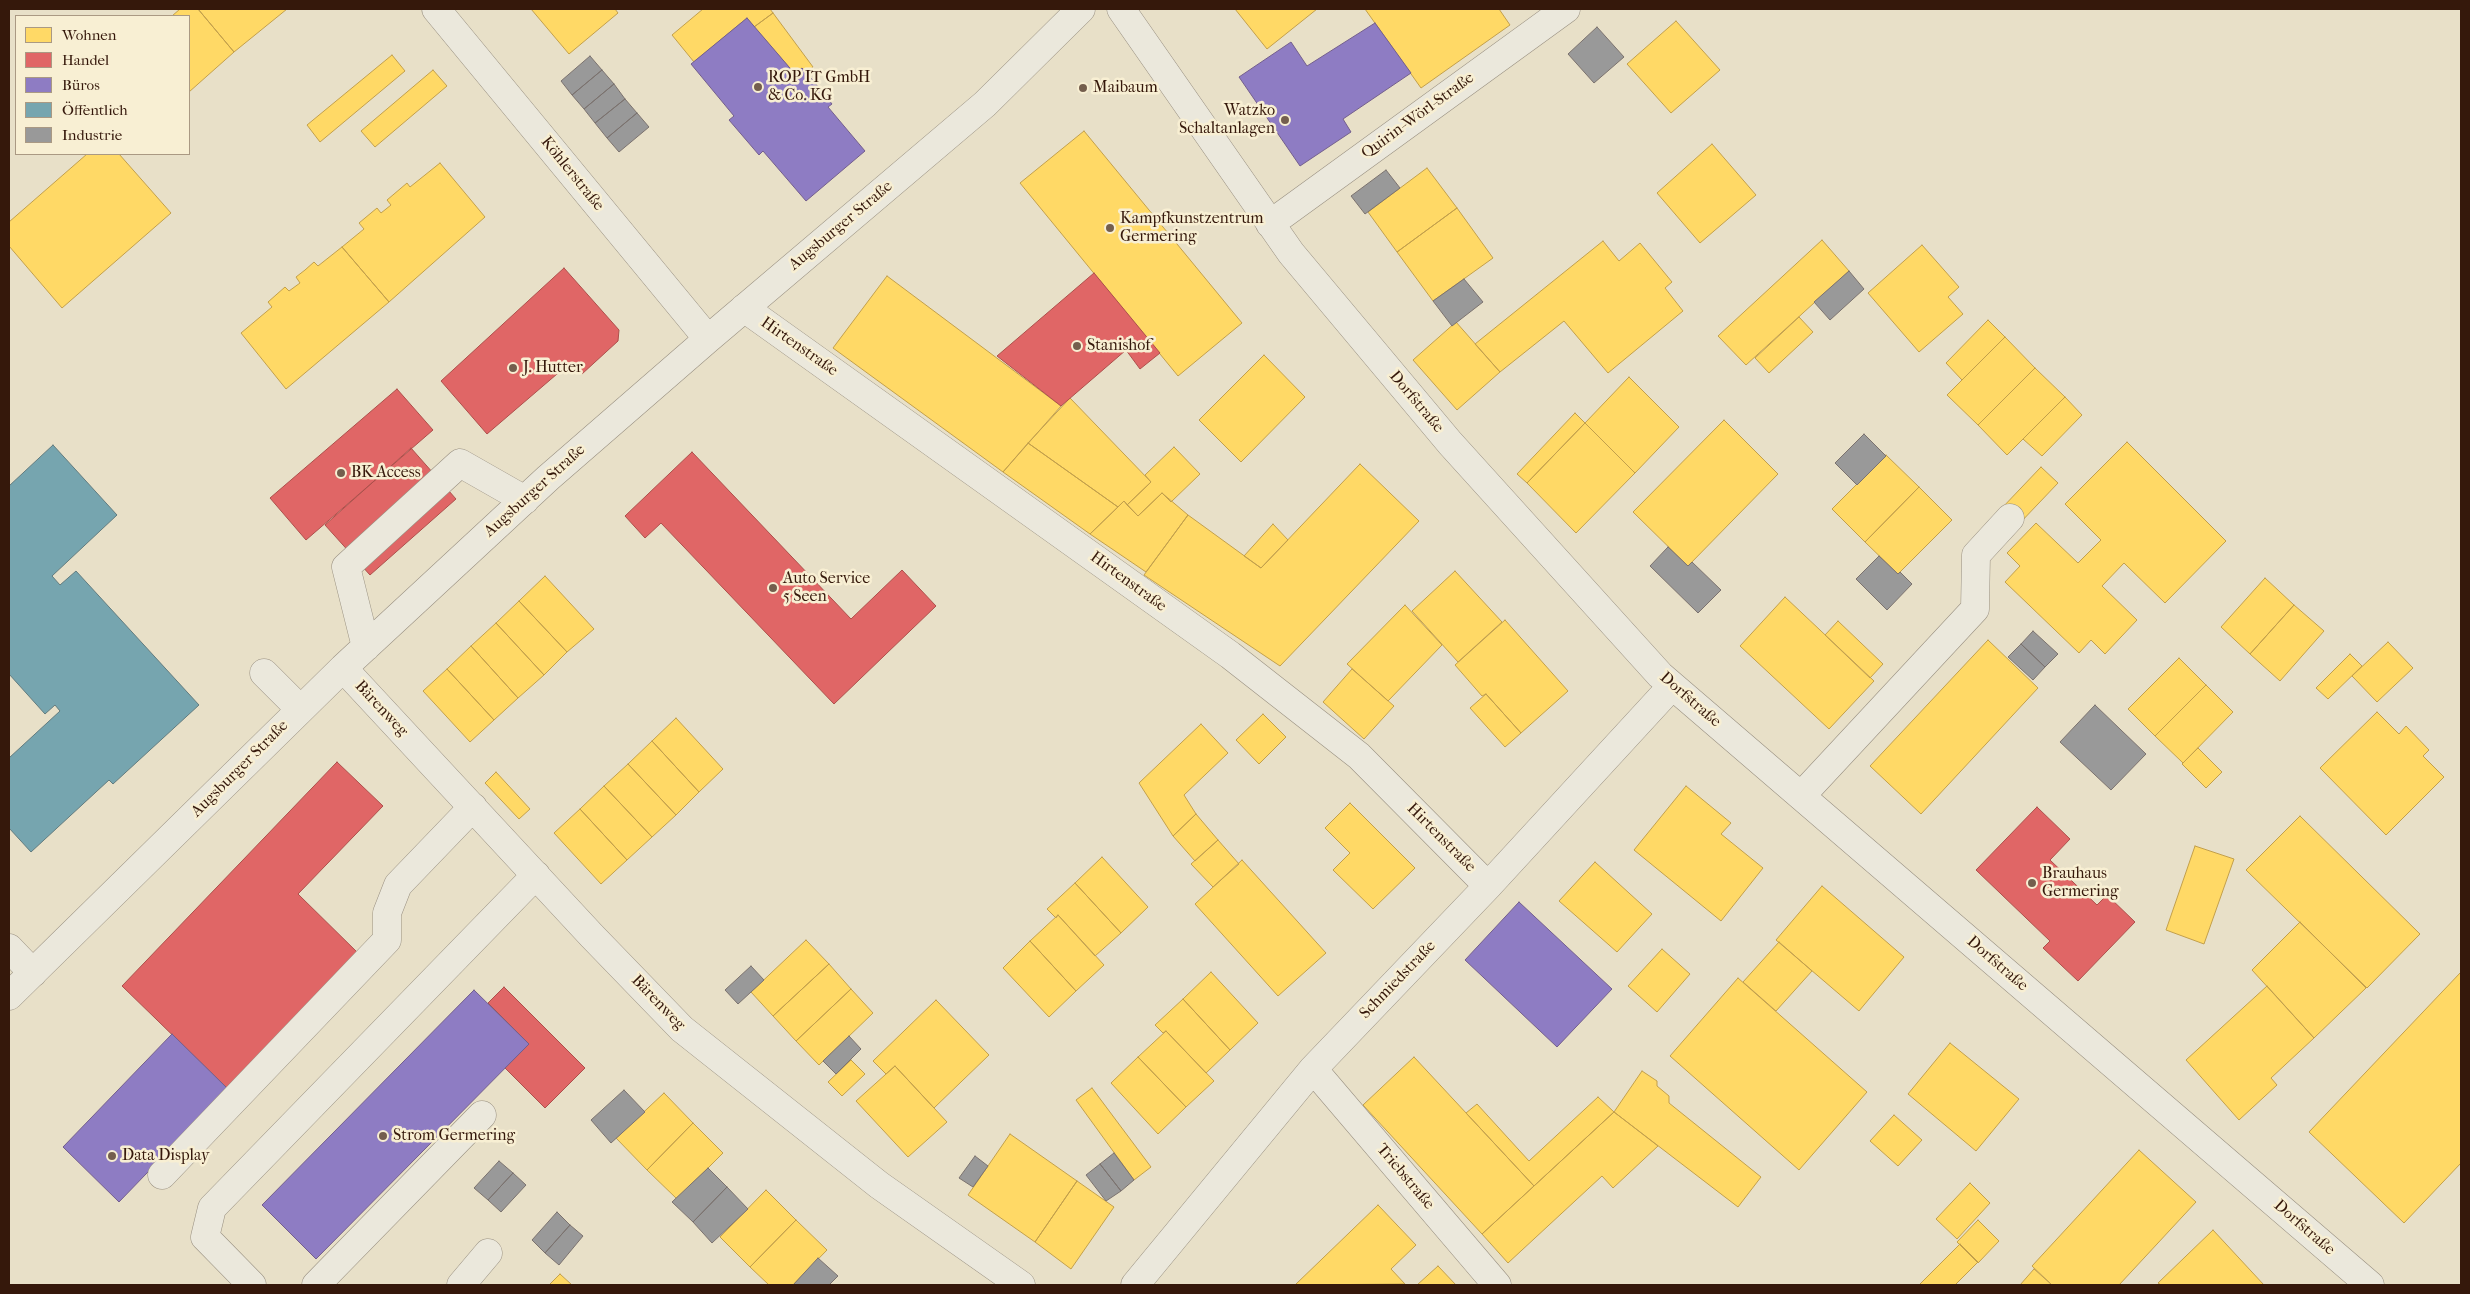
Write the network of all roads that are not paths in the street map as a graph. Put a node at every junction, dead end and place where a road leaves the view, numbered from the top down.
1 (436, 9) edge
2 (1081, 9) edge
3 (1121, 9) edge
4 (1566, 9) edge
5 (1270, 224) junction
6 (744, 308) junction
7 (708, 339) junction
8 (525, 500) junction
9 (2010, 518) dead end
10 (366, 647) junction
11 (343, 668) junction
12 (264, 673) dead end
13 (1672, 686) junction
14 (300, 709) junction
15 (1801, 796) junction
16 (473, 807) junction
17 (536, 875) junction
18 (1488, 886) junction
19 (9, 948) edge
20 (33, 973) junction
21 (9, 996) edge
22 (1313, 1069) junction
23 (482, 1115) dead end
24 (162, 1175) dead end
25 (488, 1253) dead end
26 (252, 1285) edge
27 (316, 1285) edge
28 (461, 1285) edge
29 (1021, 1285) edge
30 (1135, 1285) edge
31 (1497, 1285) edge
32 (2370, 1285) edge

1 - 7 street, Köhlerstraße
2 - 6 street, Augsburger Straße
3 - 5 street, Dorfstraße
4 - 5 street, Quirin-Wörl-Straße
5 - 13 street, Dorfstraße
6 - 7 street, Augsburger Straße
6 - 18 street, Hirtenstraße
7 - 8 street, Augsburger Straße
8 - 10 street, Augsburger Straße
8 - 10 street
9 - 15 street
10 - 11 street, Augsburger Straße
11 - 14 street, Augsburger Straße
11 - 16 street, Bärenweg
12 - 14 street
13 - 15 street, Dorfstraße
13 - 18 street, Schmiedstraße
14 - 20 street, Augsburger Straße
15 - 32 street, Dorfstraße
16 - 17 street, Bärenweg
16 - 24 street
17 - 26 street
17 - 29 street, Bärenweg
18 - 22 street, Schmiedstraße
19 - 20 street
20 - 21 street, Augsburger Straße
22 - 30 street, Schmiedstraße
22 - 31 street, Triebstraße
23 - 27 street
25 - 28 street

